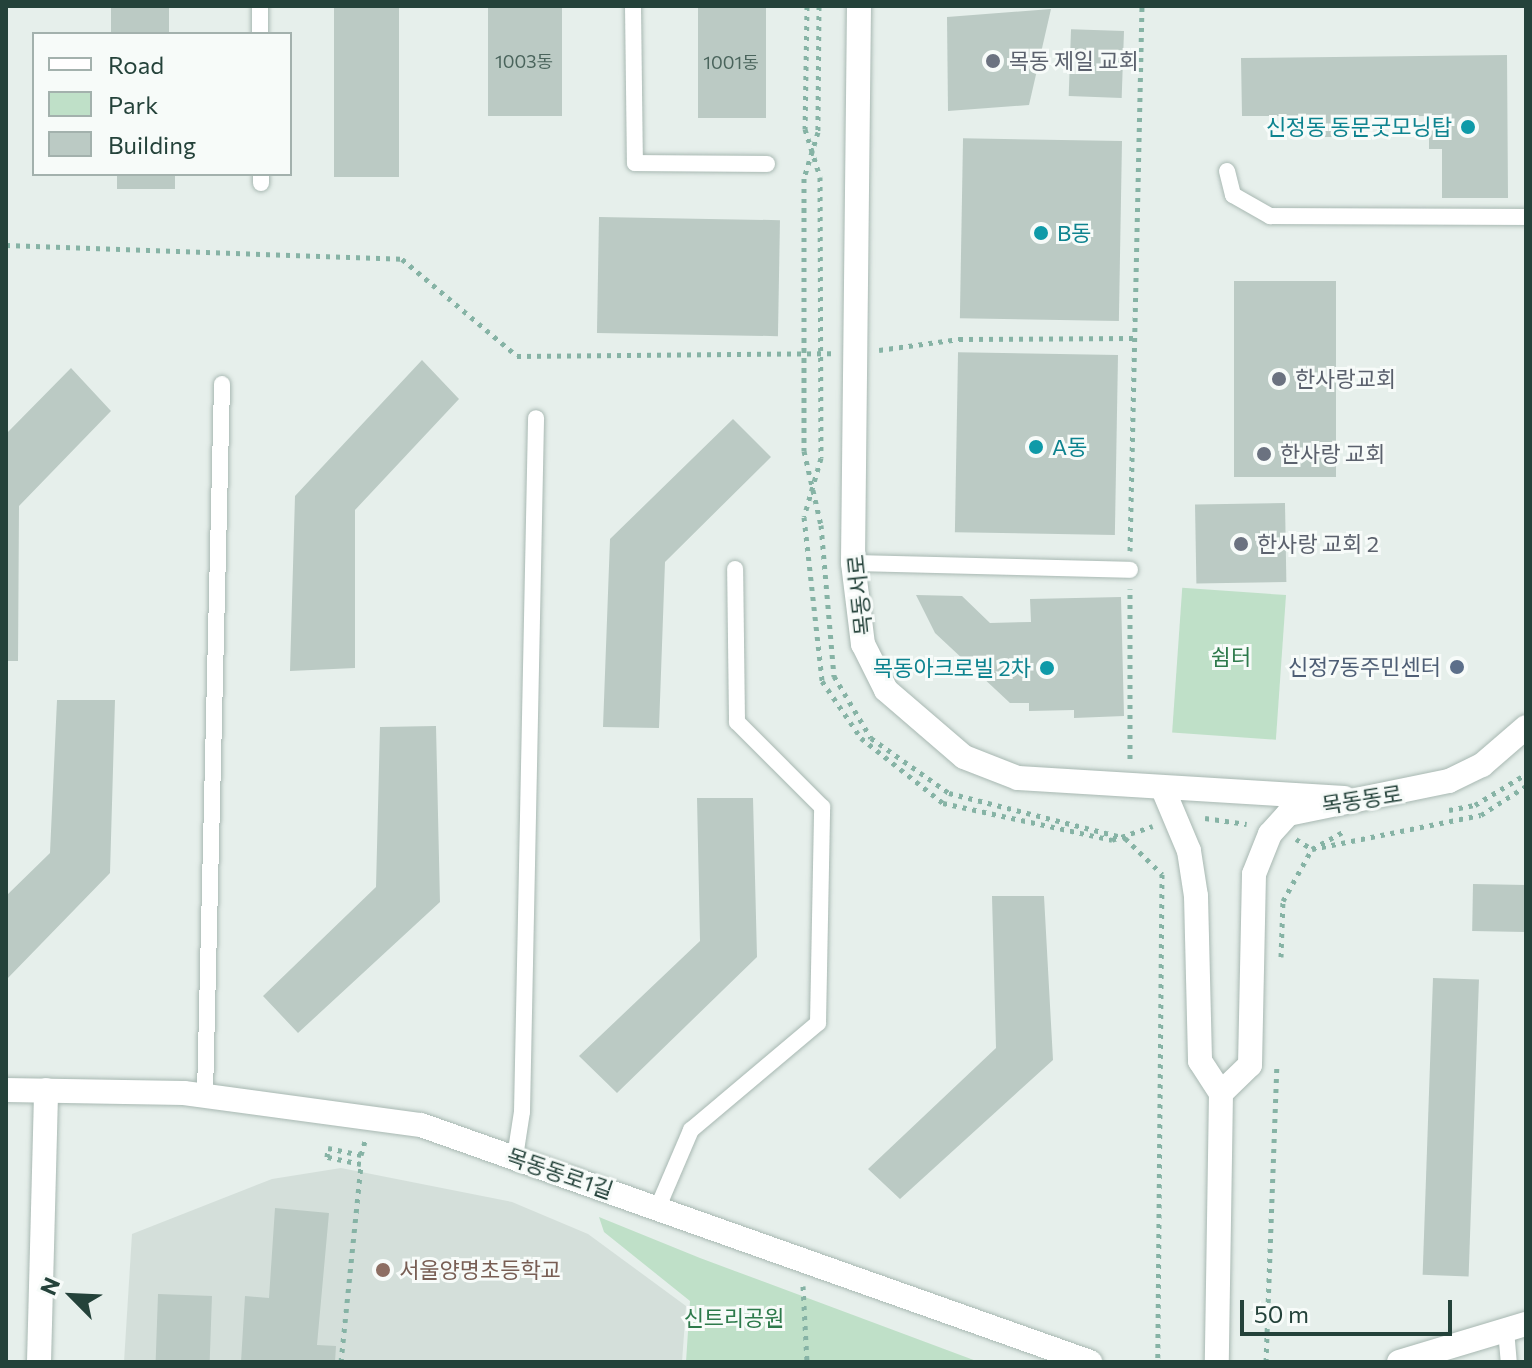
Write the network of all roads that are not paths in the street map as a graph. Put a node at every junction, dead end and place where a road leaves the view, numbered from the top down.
1 (260, 6) edge
2 (633, 6) edge
3 (859, 6) edge
4 (260, 32) edge
5 (767, 164) dead end
6 (1227, 171) dead end
7 (1526, 217) edge
8 (222, 384) dead end
9 (536, 418) dead end
10 (853, 563) junction
11 (735, 569) dead end
12 (1130, 570) road end
13 (1526, 727) edge
14 (1163, 789) junction
15 (1344, 798) junction
16 (6, 1090) edge
17 (46, 1090) junction
18 (1221, 1093) junction
19 (205, 1095) junction
20 (515, 1157) junction
21 (658, 1207) junction
22 (1516, 1327) edge
23 (39, 1362) edge
24 (1090, 1362) edge
25 (1217, 1362) edge
26 (1399, 1362) edge
27 (1509, 1362) edge

1 - 4 lane
2 - 5 lane
3 - 10 main road, 목동서로
6 - 7 lane
8 - 19 lane
9 - 20 lane
10 - 12 lane
10 - 14 main road, 목동서로
11 - 21 lane
13 - 15 main road, 목동동로
14 - 15 main road, 목동서로
14 - 18 main road
15 - 18 main road, 목동동로
16 - 17 main road, 목동동로1길
17 - 19 main road, 목동동로1길
17 - 23 main road
18 - 25 main road
19 - 20 main road, 목동동로1길
20 - 21 main road, 목동동로1길
21 - 24 main road, 목동동로1길
22 - 26 main road
22 - 27 lane

